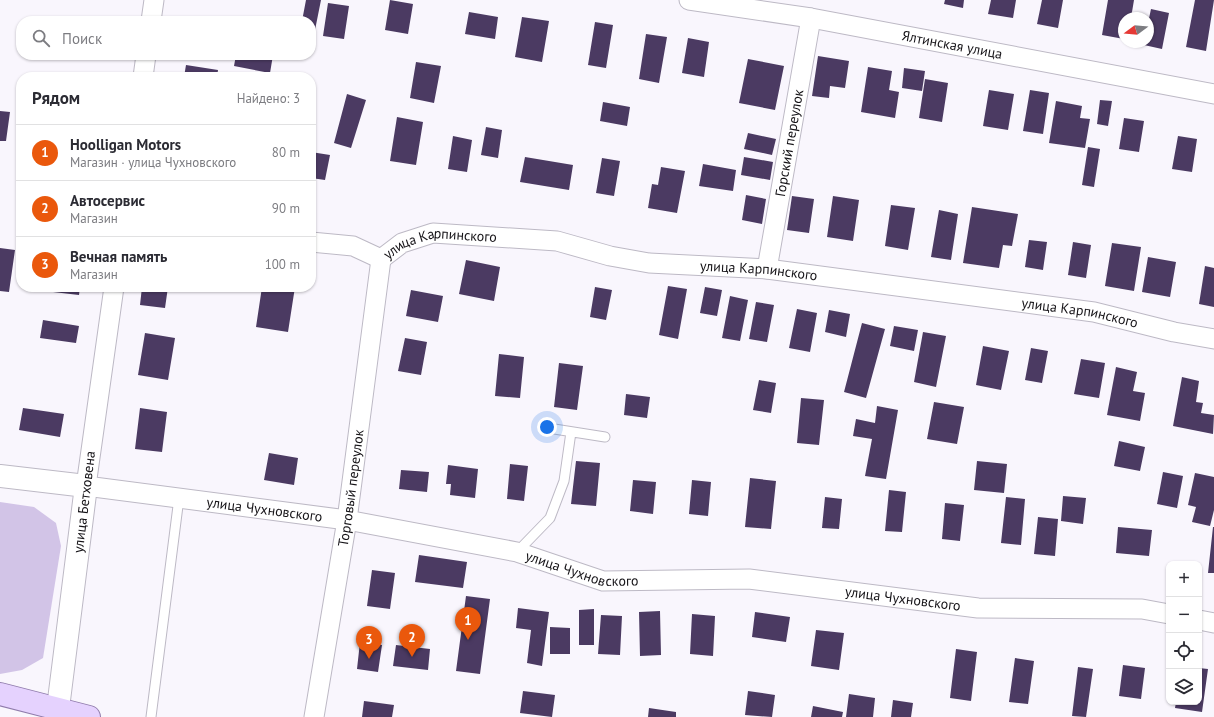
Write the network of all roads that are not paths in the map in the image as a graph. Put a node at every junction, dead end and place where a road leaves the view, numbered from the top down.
1 (154, 0) edge
2 (689, 0) edge
3 (802, 11) edge
4 (152, 16) edge
5 (145, 60) edge
6 (144, 72) edge
7 (1214, 94) edge
8 (316, 242) edge
9 (381, 258) junction
10 (767, 268) junction
11 (113, 292) edge
12 (1214, 339) edge
13 (548, 428) dead end
14 (571, 432) junction
15 (605, 437) dead end
16 (0, 476) edge
17 (86, 486) junction
18 (179, 498) junction
19 (347, 520) junction
20 (517, 552) junction
21 (1166, 613) edge
22 (1202, 621) edge
23 (1214, 623) edge
24 (0, 694) edge
25 (57, 713) edge
26 (89, 717) edge
27 (151, 717) edge
28 (314, 717) edge

1 - 4 street
2 - 3 street, Ялтинская улица
3 - 7 street, Ялтинская улица
3 - 10 street, Горский переулок
5 - 6 street
8 - 9 street, улица Карпинского
9 - 10 street, улица Карпинского
9 - 19 street, Торговый переулок
10 - 12 street, улица Карпинского
11 - 17 street, улица Бетховена
13 - 14 lane
14 - 15 lane
14 - 20 lane
16 - 17 street, улица Чухновского
17 - 18 street, улица Чухновского
17 - 25 street, улица Бетховена
18 - 19 street, улица Чухновского
18 - 27 lane
19 - 20 street, улица Чухновского
19 - 28 street, Торговый переулок
20 - 21 street, улица Чухновского
22 - 23 street
24 - 25 main road
25 - 26 main road

